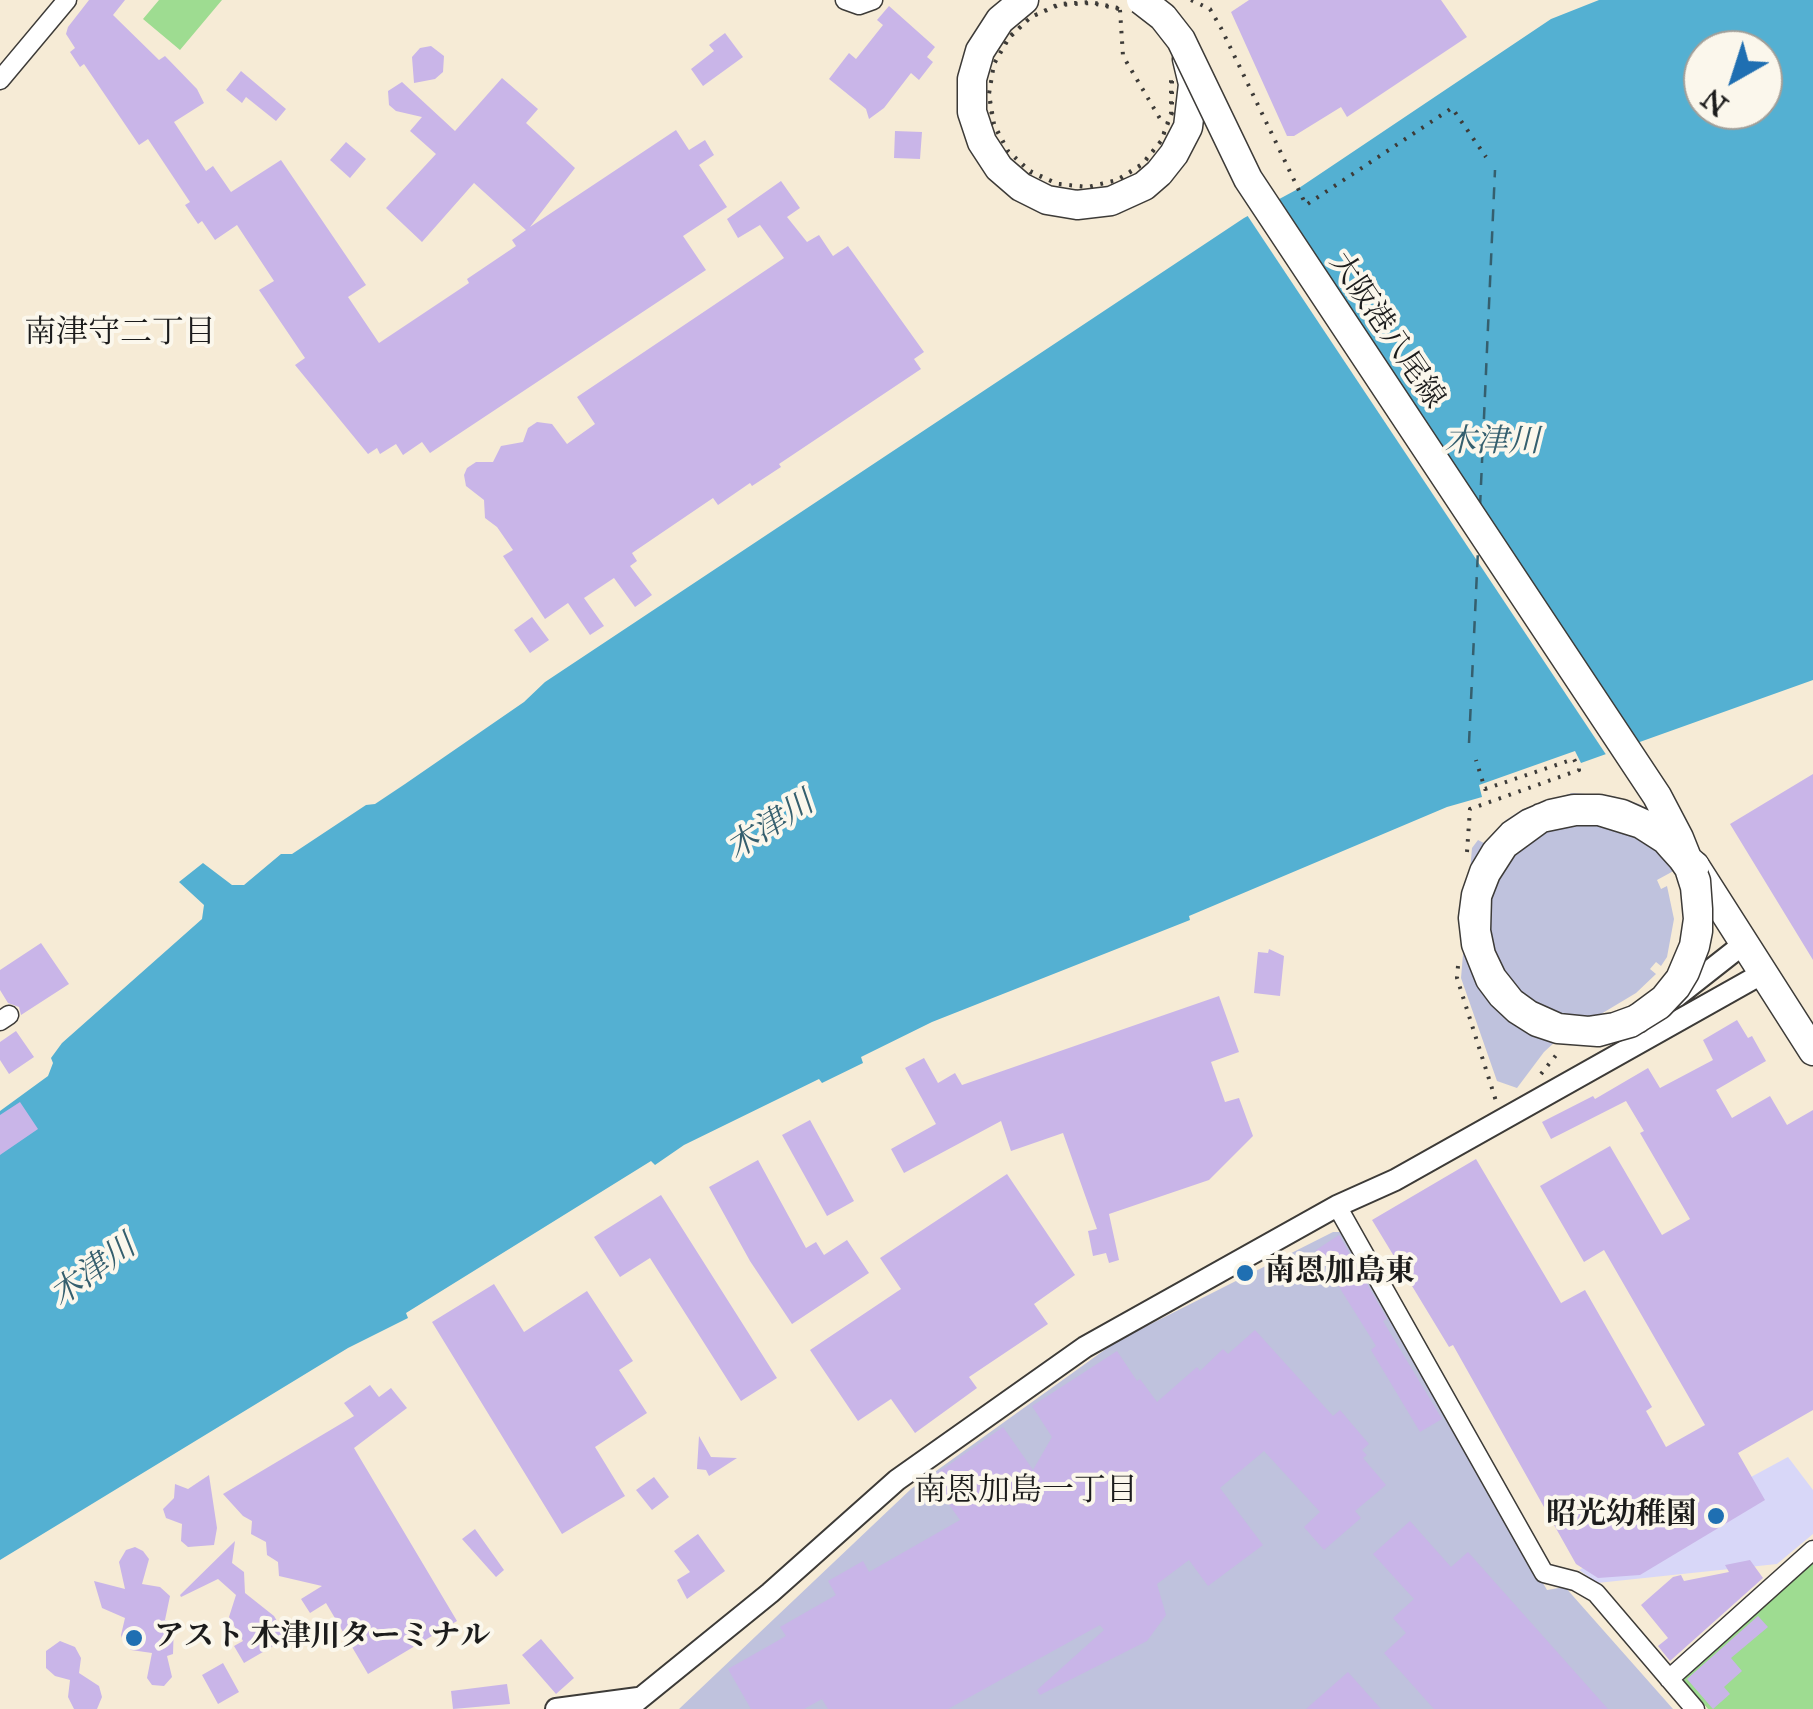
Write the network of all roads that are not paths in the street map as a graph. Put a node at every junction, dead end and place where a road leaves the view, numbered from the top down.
1 (67, 0) edge
2 (844, 0) edge
3 (873, 0) edge
4 (1022, 0) edge
5 (1158, 0) edge
6 (1136, 7) edge
7 (0, 80) edge
8 (1746, 942) junction
9 (1765, 972) junction
10 (1813, 1052) edge
11 (1568, 1082) junction
12 (1338, 1206) junction
13 (1813, 1550) edge
14 (1669, 1679) junction
15 (632, 1704) edge
16 (556, 1709) edge
17 (1695, 1709) edge

1 - 7 street
2 - 3 street
4 - 5 main road, bridge
4 - 6 main road, bridge
6 - 8 main road, 大阪港八尾線, bridge
8 - 9 main road, 大阪港八尾線
8 - 11 street
9 - 10 main road, 大阪港八尾線
9 - 11 street
11 - 12 street
12 - 14 street
12 - 15 street
13 - 14 street
14 - 17 street
15 - 16 street

